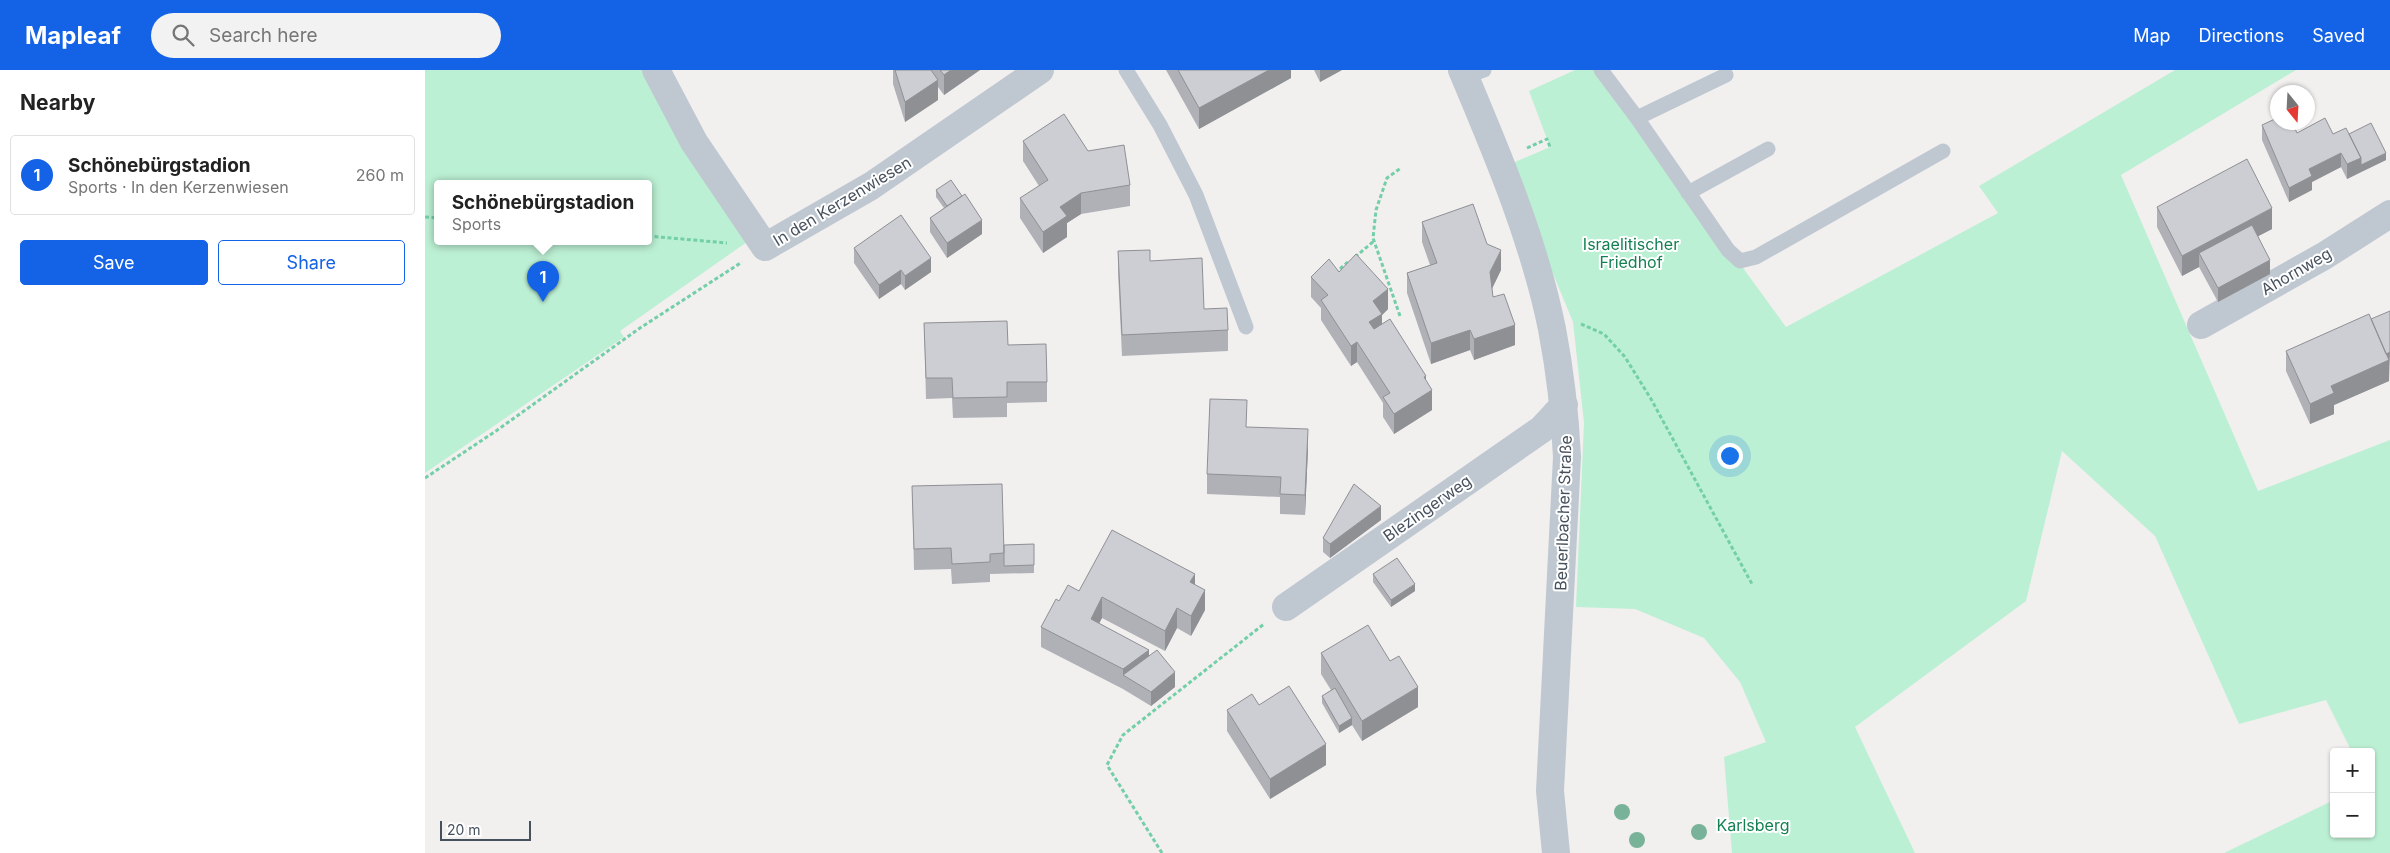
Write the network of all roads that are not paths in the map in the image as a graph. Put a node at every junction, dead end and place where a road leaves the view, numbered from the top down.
1 (656, 70) edge
2 (1040, 70) edge
3 (1127, 70) edge
4 (1601, 70) edge
5 (1470, 72) edge
6 (1727, 75) dead end
7 (1637, 118) junction
8 (1768, 149) dead end
9 (1943, 151) dead end
10 (1688, 193) junction
11 (2390, 214) edge
12 (2201, 325) dead end
13 (1247, 327) dead end
14 (1564, 405) junction
15 (1287, 607) road end
16 (1556, 853) edge

1 - 2 street, In den Kerzenwiesen
3 - 13 lane
4 - 7 lane
5 - 14 street, Beuerlbacher Straße
6 - 7 lane
7 - 10 lane
8 - 10 lane
9 - 10 lane
11 - 12 street, Ahornweg
14 - 15 street, Blezingerweg
14 - 16 street, Beuerlbacher Straße

